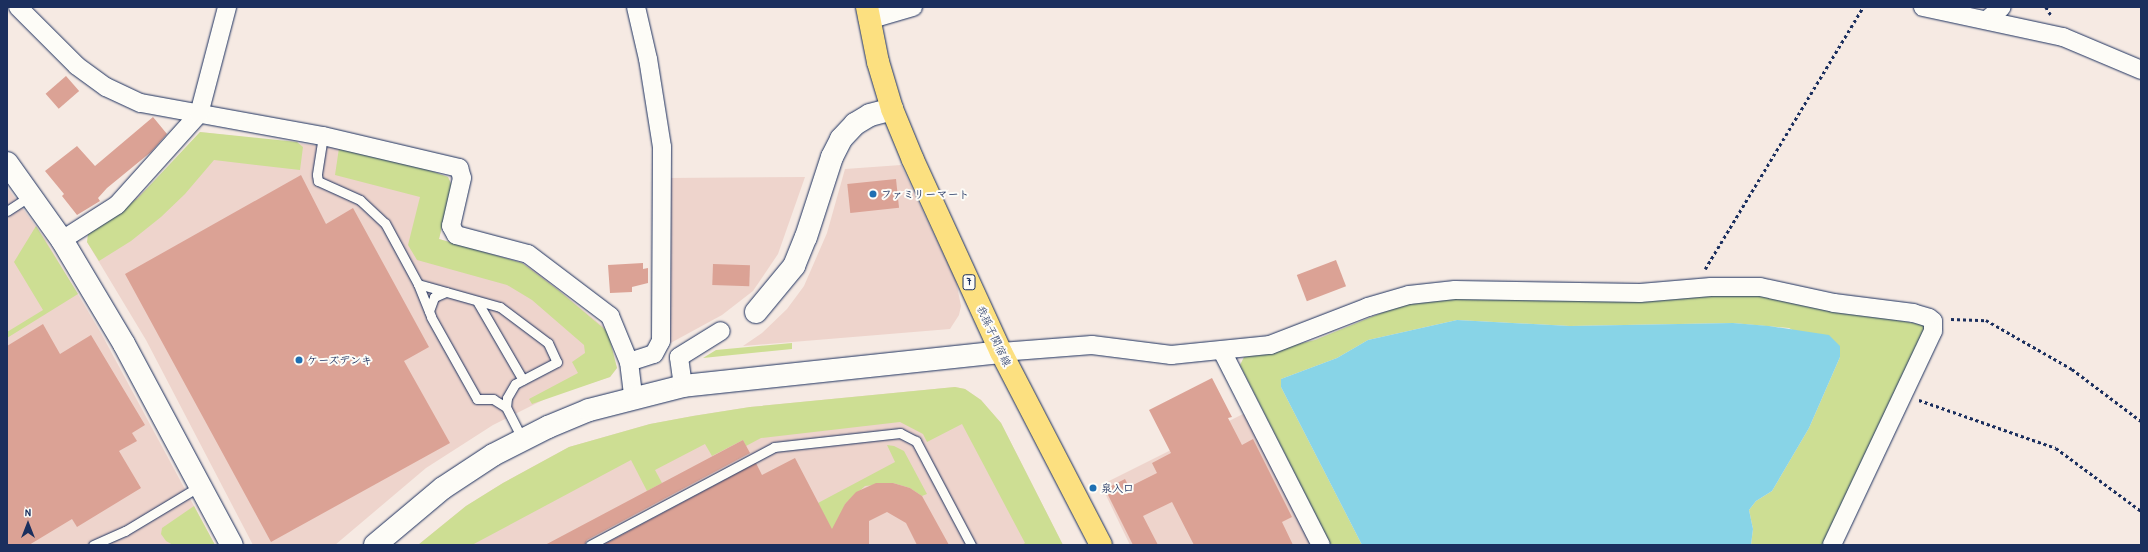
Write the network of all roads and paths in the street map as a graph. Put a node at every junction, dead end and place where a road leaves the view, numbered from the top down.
1 (18, 7) edge
2 (227, 7) edge
3 (636, 7) edge
4 (914, 7) edge
5 (1863, 7) edge
6 (1923, 7) edge
7 (2002, 7) edge
8 (868, 14) edge
9 (1988, 19) junction
10 (2141, 70) edge
11 (892, 109) junction
12 (199, 114) junction
13 (324, 136) junction
14 (10, 170) edge
15 (32, 195) junction
16 (7, 211) edge
17 (62, 240) junction
18 (418, 284) junction
19 (1693, 289) junction
20 (446, 292) junction
21 (477, 301) junction
22 (429, 311) junction
23 (756, 312) dead end
24 (1933, 321) junction
25 (721, 331) dead end
26 (1222, 351) junction
27 (1001, 352) junction
28 (629, 362) junction
29 (523, 380) junction
30 (683, 386) junction
31 (1902, 394) junction
32 (633, 397) junction
33 (506, 407) junction
34 (2141, 422) edge
35 (522, 439) junction
36 (201, 486) junction
37 (2141, 511) edge
38 (109, 542) edge
39 (93, 545) edge
40 (232, 545) edge
41 (375, 545) edge
42 (590, 545) edge
43 (971, 545) edge
44 (1101, 545) edge
45 (1321, 545) edge
46 (1832, 545) edge

1 - 12 street
2 - 12 street
3 - 28 street
4 - 8 street
5 - 19 path
6 - 9 street
7 - 9 street
8 - 11 main road, 我孫子関宿線 / 7
9 - 10 street
11 - 23 street
11 - 27 main road, 我孫子関宿線 / 7
12 - 13 street
12 - 17 street
13 - 18 lane
13 - 28 street
14 - 15 street
15 - 16 lane
15 - 17 street
17 - 36 street
18 - 20 lane
18 - 22 lane
19 - 24 street
19 - 26 street
20 - 21 lane
20 - 22 lane
21 - 29 lane
21 - 29 lane
22 - 33 lane
24 - 31 street
24 - 34 path
25 - 30 street
26 - 27 street
26 - 45 street
27 - 30 street
27 - 44 main road, 我孫子関宿線 / 7
28 - 32 street
29 - 33 lane
30 - 32 street
31 - 37 path
31 - 46 street
32 - 35 street
33 - 35 lane
35 - 41 street
36 - 38 lane
36 - 40 street
38 - 39 lane
42 - 43 lane

